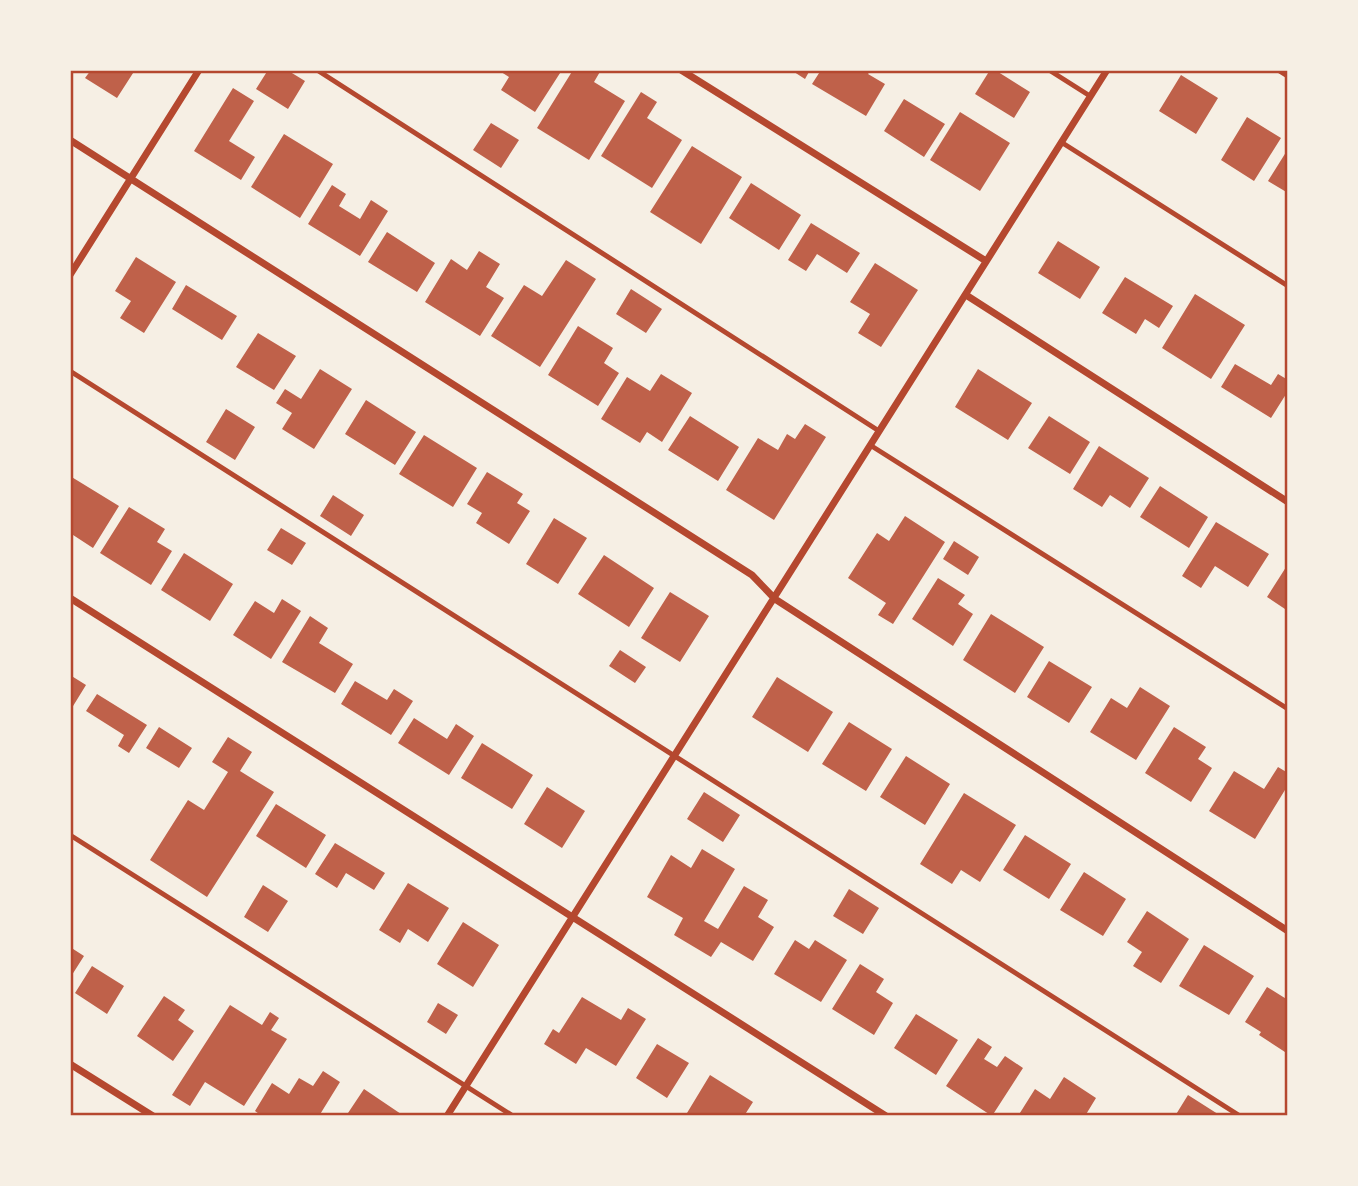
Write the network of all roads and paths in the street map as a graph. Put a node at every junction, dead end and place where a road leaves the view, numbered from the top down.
1 (199, 70) edge
2 (317, 70) edge
3 (681, 70) edge
4 (1049, 70) edge
5 (1107, 70) edge
6 (1280, 70) edge
7 (1288, 75) edge
8 (1090, 96) junction
9 (70, 140) edge
10 (1062, 142) junction
11 (132, 178) junction
12 (986, 261) junction
13 (70, 275) edge
14 (1288, 286) edge
15 (966, 295) junction
16 (70, 371) edge
17 (879, 431) junction
18 (870, 445) junction
19 (1288, 502) edge
20 (70, 598) edge
21 (775, 599) junction
22 (1288, 709) edge
23 (674, 757) junction
24 (70, 835) edge
25 (573, 916) junction
26 (1288, 932) edge
27 (70, 1064) edge
28 (466, 1086) junction
29 (153, 1116) edge
30 (447, 1116) edge
31 (513, 1116) edge
32 (886, 1116) edge
33 (1240, 1116) edge

1 - 11 street
2 - 17 lane
3 - 12 street
4 - 8 lane
5 - 8 street
6 - 7 street
8 - 10 street
9 - 11 street
10 - 12 street
10 - 14 lane
11 - 13 street
11 - 21 street
12 - 15 street
15 - 17 street
15 - 19 street
16 - 23 lane
17 - 18 street
18 - 21 street
18 - 22 lane
20 - 25 street
21 - 23 street
21 - 26 street
23 - 25 street
23 - 33 lane
24 - 28 lane
25 - 28 street
25 - 32 street
27 - 29 street
28 - 30 street
28 - 31 lane

